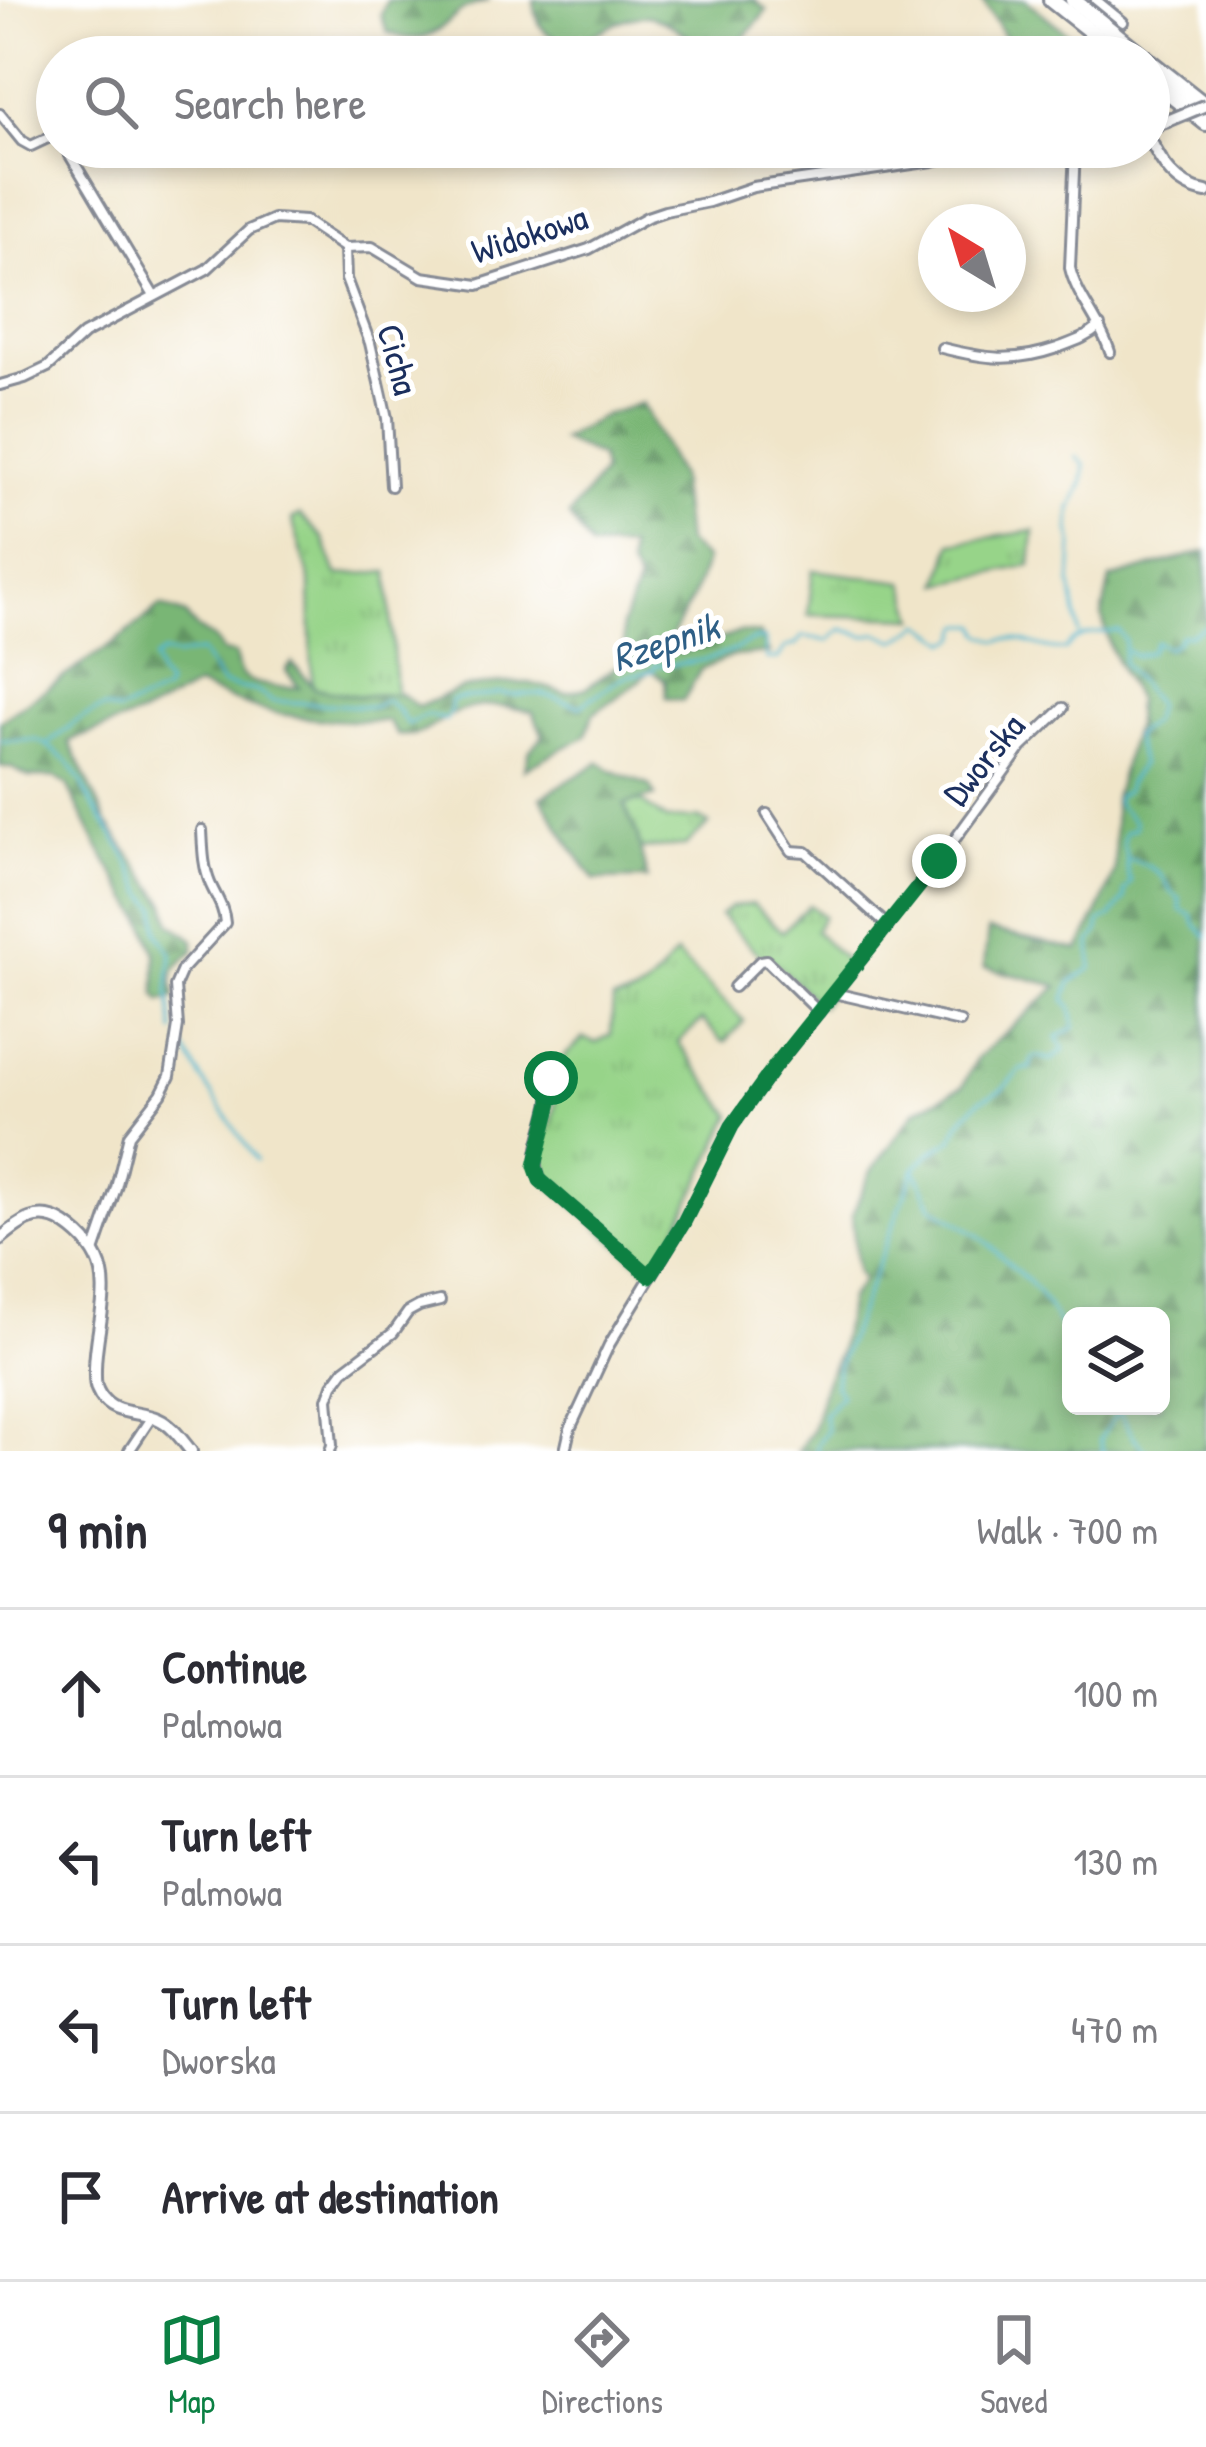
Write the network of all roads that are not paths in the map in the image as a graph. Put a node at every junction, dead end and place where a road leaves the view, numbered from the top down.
1 (1051, 0) edge
2 (1073, 0) edge
3 (1096, 0) edge
4 (1123, 22) dead end
5 (1096, 36) edge
6 (1118, 36) edge
7 (1170, 77) edge
8 (1170, 95) edge
9 (1206, 106) edge
10 (0, 114) edge
11 (1170, 120) edge
12 (1206, 123) edge
13 (36, 144) edge
14 (78, 168) edge
15 (885, 168) edge
16 (1074, 168) edge
17 (1167, 168) edge
18 (1206, 191) edge
19 (344, 248) junction
20 (154, 296) junction
21 (1100, 325) junction
22 (942, 348) dead end
23 (1110, 352) dead end
24 (0, 385) edge
25 (391, 486) dead end
26 (1063, 708) dead end
27 (767, 814) dead end
28 (202, 830) dead end
29 (888, 926) junction
30 (734, 987) dead end
31 (834, 993) junction
32 (819, 1012) junction
33 (960, 1022) dead end
34 (547, 1070) dead end
35 (0, 1239) edge
36 (94, 1252) junction
37 (650, 1276) junction
38 (440, 1300) dead end
39 (152, 1417) junction
40 (129, 1451) edge
41 (191, 1451) edge
42 (330, 1451) edge
43 (565, 1451) edge

1 - 5 highway
2 - 6 highway
3 - 4 street
7 - 9 highway
8 - 12 highway
9 - 11 street, bridge
10 - 13 street
14 - 20 street
15 - 19 street, Widokowa
16 - 21 street
17 - 18 street
19 - 20 street, Widokowa
19 - 25 street, Cicha
20 - 24 street, Widokowa
21 - 22 street
21 - 23 street
26 - 29 street, Dworska
27 - 29 street
28 - 36 street
29 - 31 street, Dworska
30 - 32 street
31 - 32 street, Dworska
31 - 33 street
32 - 37 street, Dworska
34 - 37 street
35 - 36 street
36 - 39 street
37 - 43 street, Dworska
38 - 42 street
39 - 40 street
39 - 41 street

